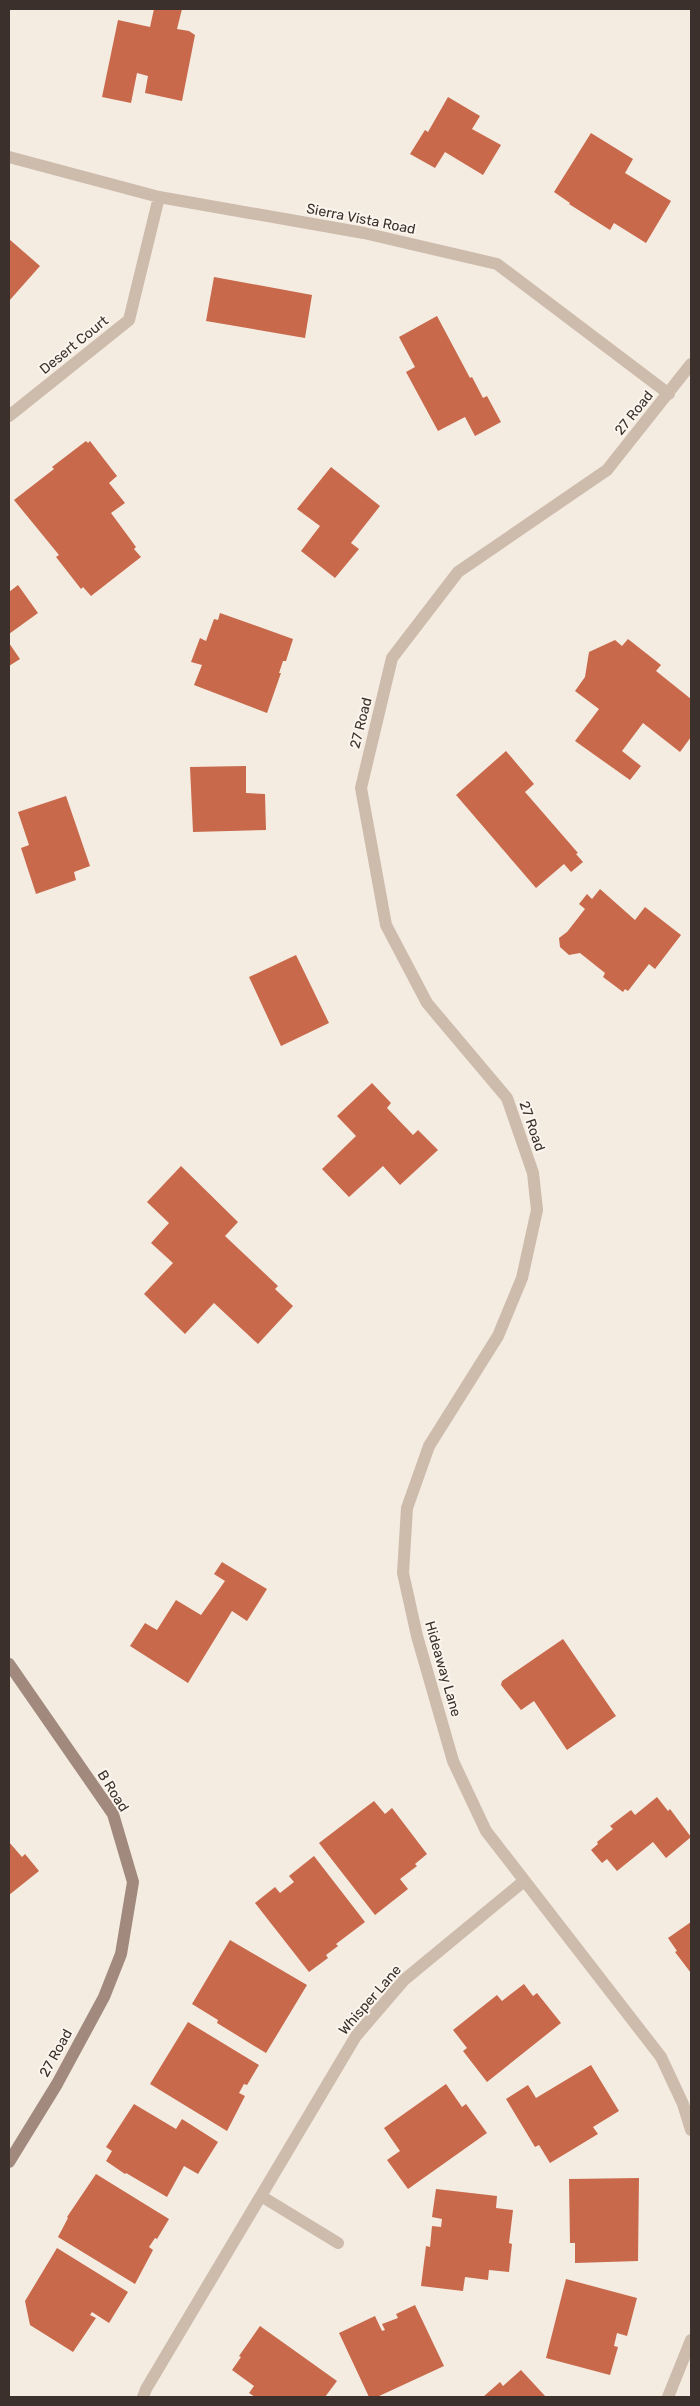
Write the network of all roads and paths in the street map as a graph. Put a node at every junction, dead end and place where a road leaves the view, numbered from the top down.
1 (9, 157) edge
2 (159, 197) junction
3 (691, 364) edge
4 (669, 394) junction
5 (9, 416) edge
6 (533, 1173) joint
7 (9, 1664) edge
8 (524, 1881) junction
9 (121, 1954) joint
10 (691, 2130) edge
11 (9, 2162) edge
12 (261, 2196) junction
13 (338, 2243) dead end
14 (691, 2340) edge
15 (143, 2397) edge
16 (668, 2397) edge

1 - 2 street, Sierra Vista Road
2 - 4 street, Sierra Vista Road
2 - 5 street, Desert Court
3 - 4 street, 27 Road
4 - 6 street, 27 Road
6 - 8 street, Hideaway Lane
7 - 9 street, B Road
8 - 10 street, Hideaway Lane
8 - 12 street, Whisper Lane
9 - 11 street, 27 Road
12 - 13 street
12 - 15 street, Whisper Lane
14 - 16 street

